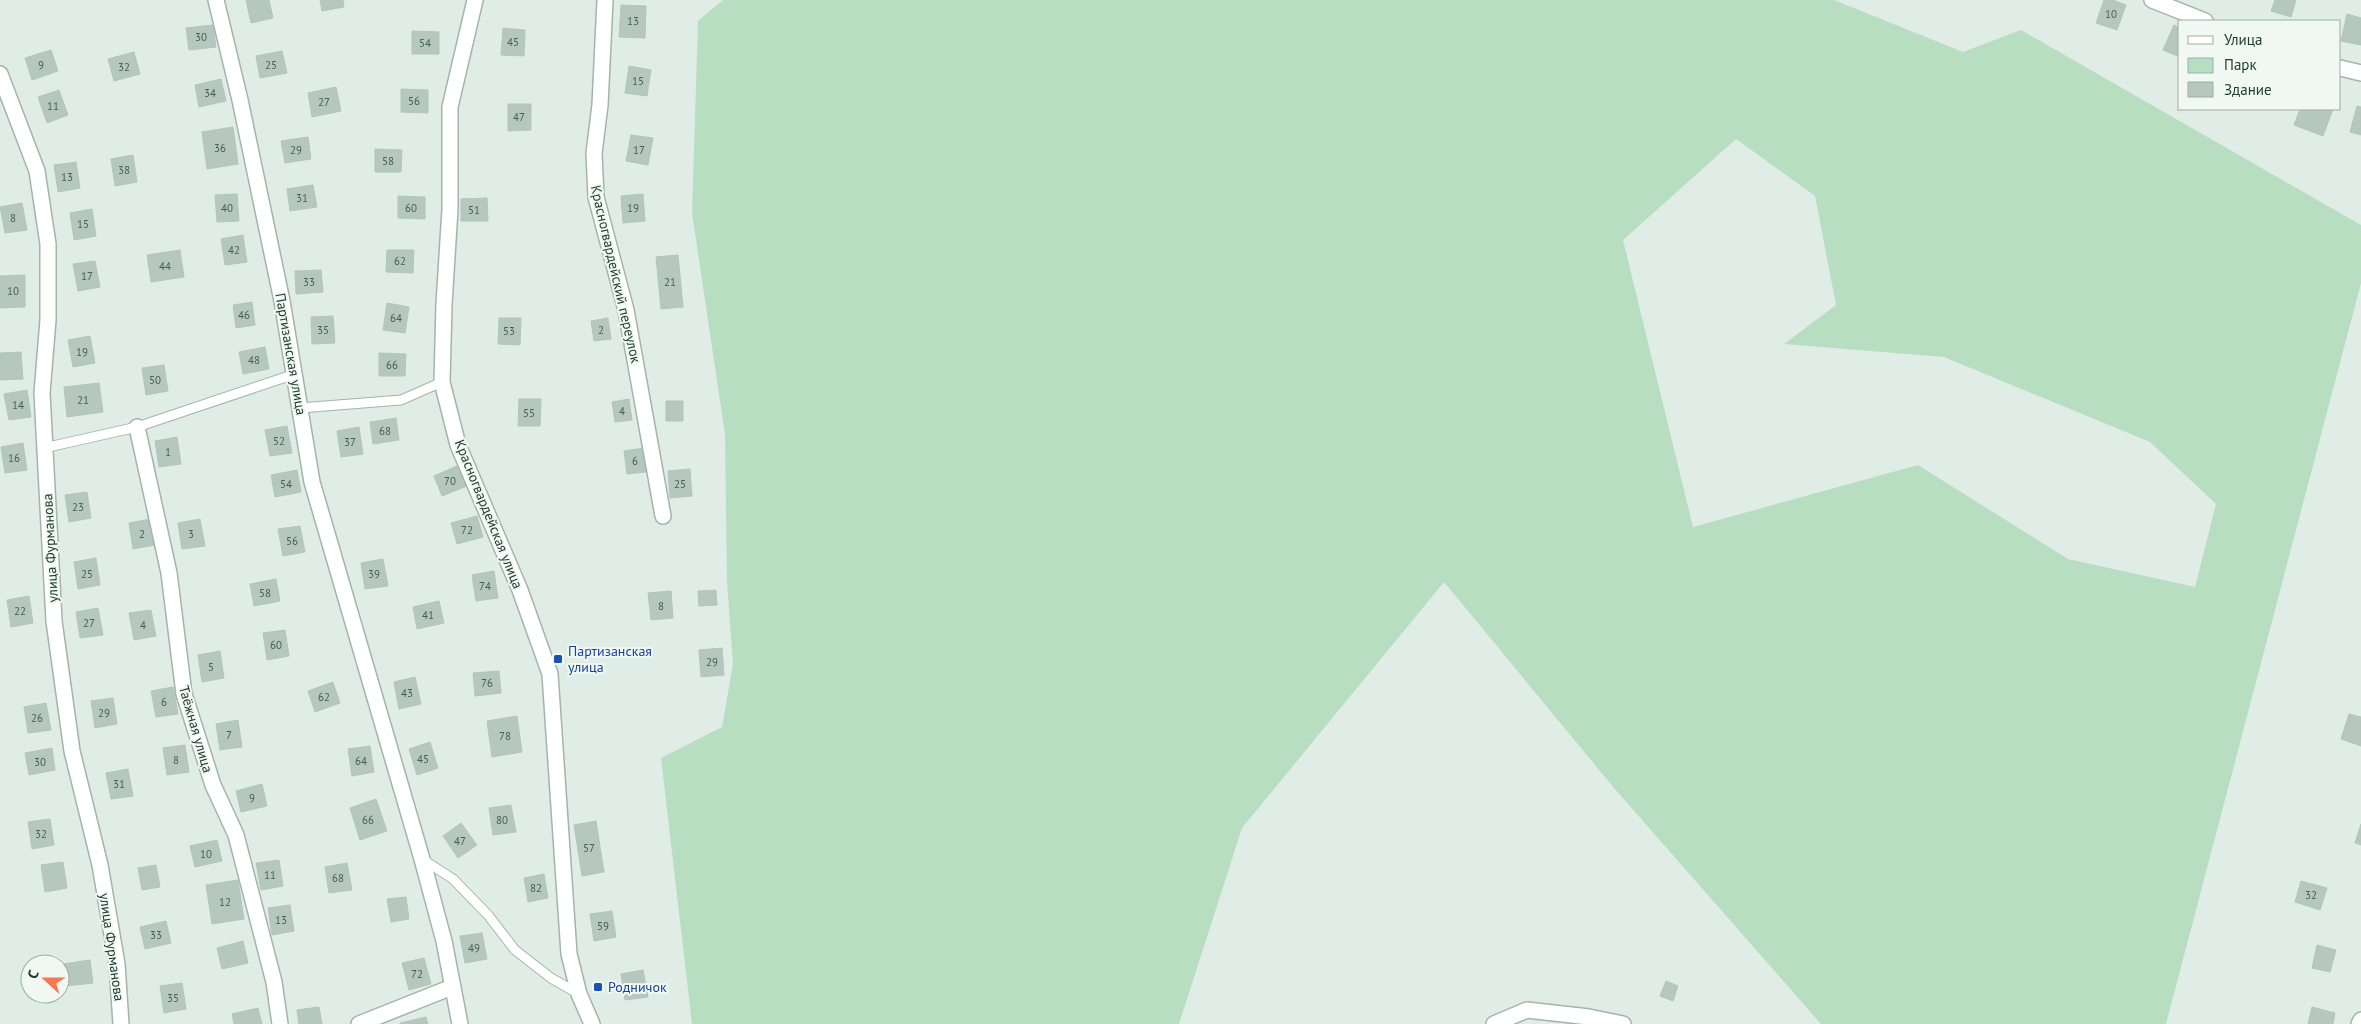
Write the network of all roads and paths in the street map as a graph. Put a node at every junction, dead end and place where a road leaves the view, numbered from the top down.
1 (216, 0) edge
2 (475, 0) edge
3 (605, 0) edge
4 (2152, 0) edge
5 (2202, 20) edge
6 (2341, 68) edge
7 (2361, 73) edge
8 (0, 74) edge
9 (295, 374) junction
10 (442, 382) junction
11 (300, 408) junction
12 (136, 428) junction
13 (44, 448) junction
14 (663, 516) dead end
15 (422, 859) junction
16 (452, 987) junction
17 (579, 994) junction
18 (2361, 1020) edge
19 (121, 1024) edge
20 (280, 1024) edge
21 (359, 1024) edge
22 (460, 1024) edge
23 (592, 1024) edge
24 (1494, 1024) edge
25 (1623, 1024) edge
26 (2359, 1024) edge

1 - 9 street, Партизанская улица
2 - 10 street, Красногвардейская улица
3 - 14 street, Красногвардейский переулок
4 - 5 street
6 - 7 street
8 - 13 street, улица Фурманова
9 - 11 street, Партизанская улица
9 - 12 lane
10 - 11 lane
10 - 17 street, Красногвардейская улица
11 - 15 street, Партизанская улица
12 - 13 lane
12 - 20 street, Таёжная улица
13 - 19 street, улица Фурманова
15 - 16 street, Партизанская улица
15 - 17 lane
16 - 21 street
16 - 22 street, Партизанская улица
17 - 23 street, Красногвардейская улица
18 - 26 street
24 - 25 street

